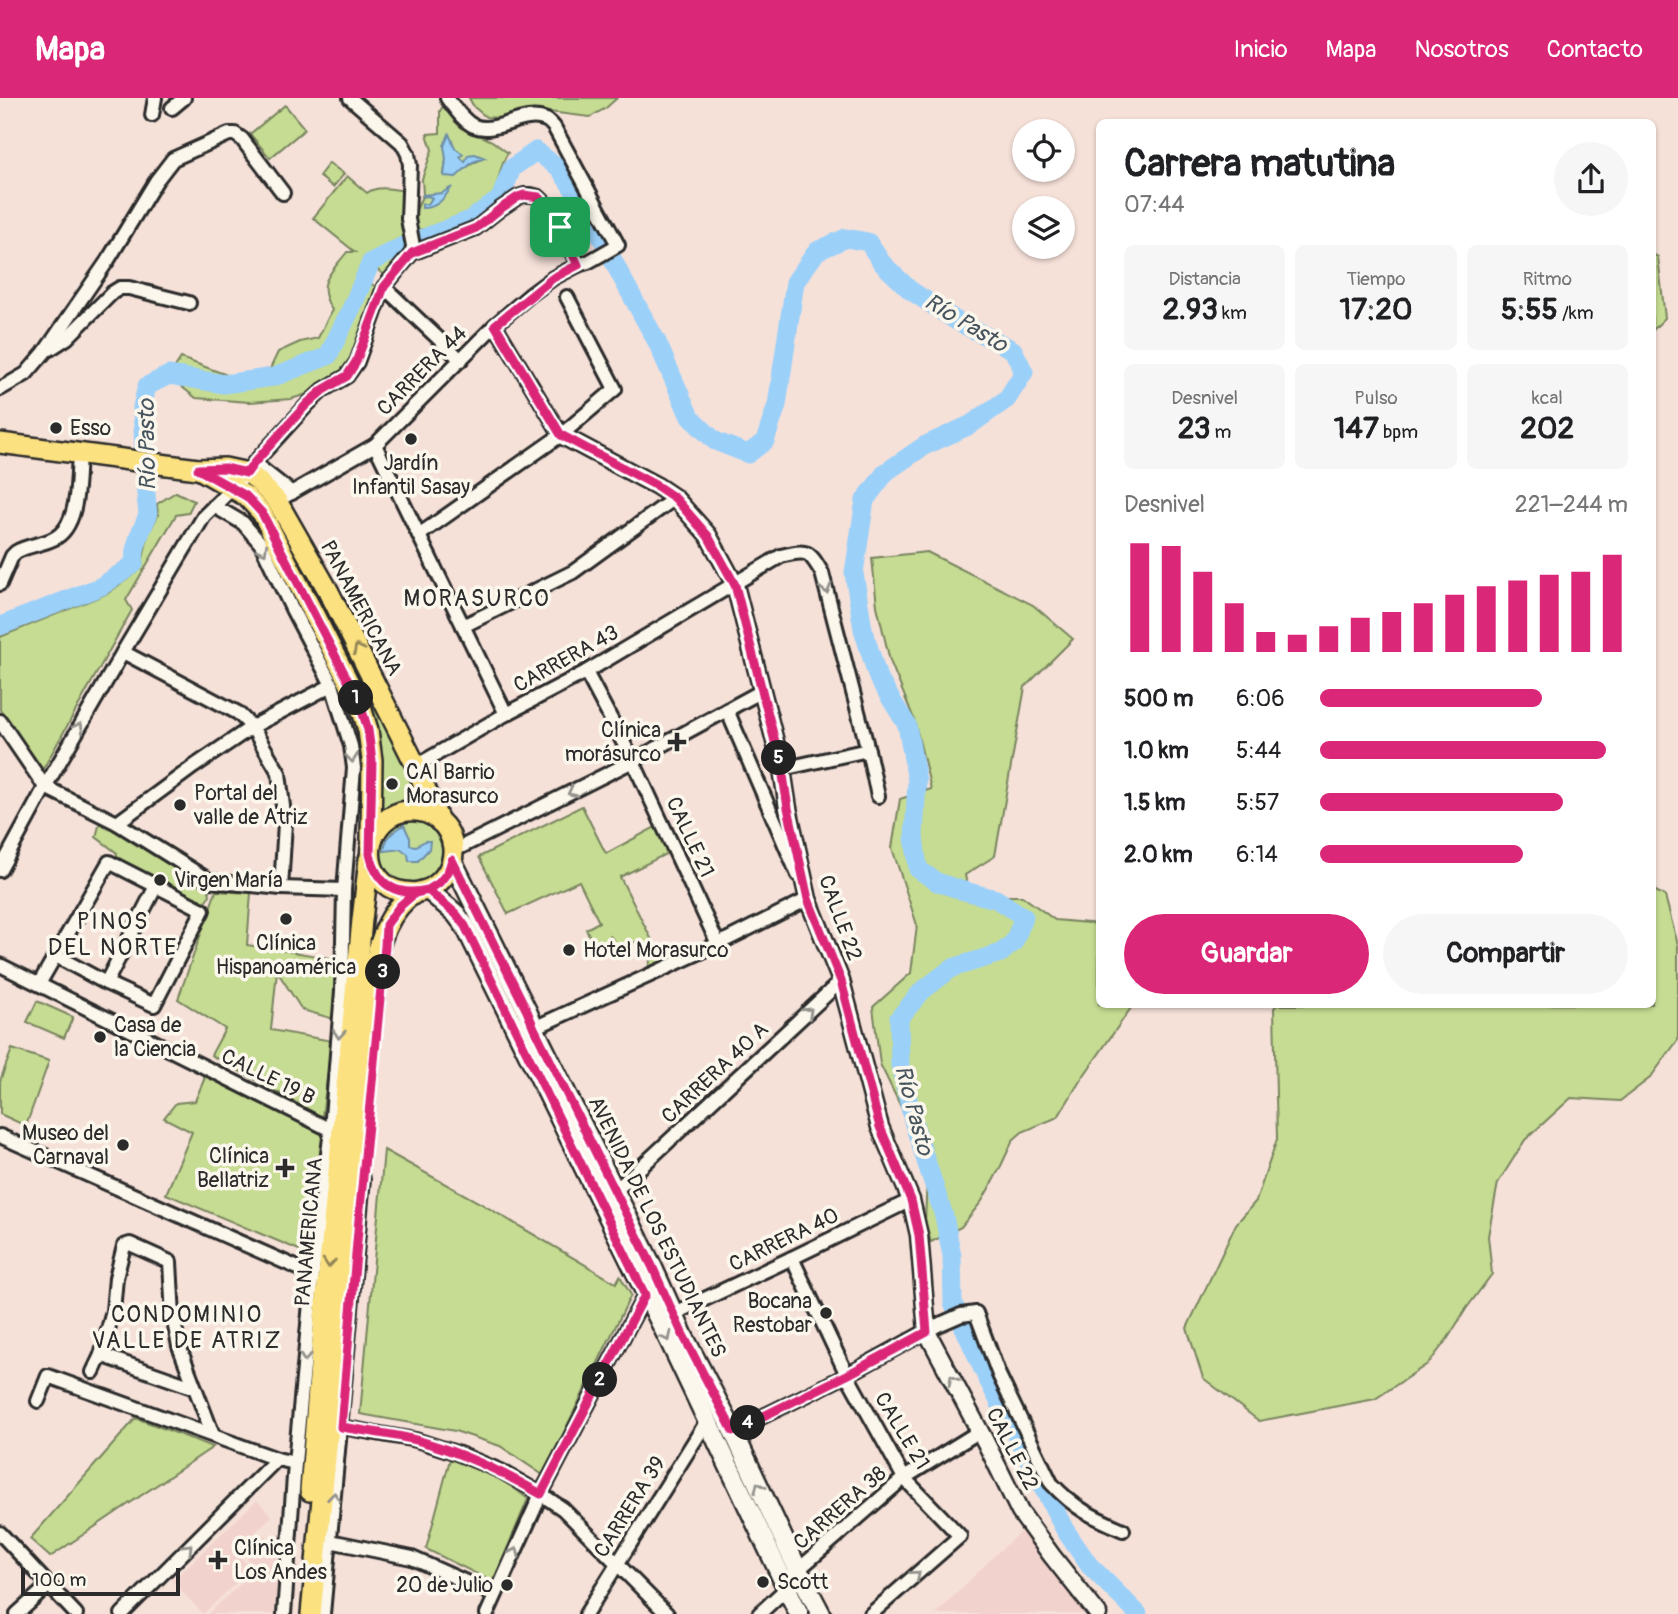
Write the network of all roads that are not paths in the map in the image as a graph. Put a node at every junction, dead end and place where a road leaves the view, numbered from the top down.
1 (155, 98) edge
2 (184, 98) edge
3 (349, 98) edge
4 (447, 98) edge
5 (172, 108) dead end
6 (152, 115) dead end
7 (283, 193) dead end
8 (412, 249) junction
9 (583, 264) junction
10 (384, 287) junction
11 (567, 297) dead end
12 (189, 303) dead end
13 (495, 325) junction
14 (44, 353) junction
15 (461, 360) junction
16 (0, 389) edge
17 (561, 435) junction
18 (0, 443) edge
19 (375, 445) junction
20 (79, 453) junction
21 (251, 468) junction
22 (198, 469) junction
23 (233, 488) junction
24 (285, 497) junction
25 (675, 498) junction
26 (214, 506) junction
27 (419, 535) junction
28 (0, 583) edge
29 (735, 585) junction
30 (299, 605) junction
31 (463, 626) junction
32 (123, 652) junction
33 (586, 672) junction
34 (332, 685) junction
35 (762, 691) junction
36 (727, 710) junction
37 (506, 714) junction
38 (0, 721) edge
39 (252, 727) junction
40 (868, 750) junction
41 (633, 761) junction
42 (416, 765) junction
43 (782, 769) junction
44 (45, 786) junction
45 (878, 796) dead end
46 (439, 821) junction
47 (117, 823) junction
48 (370, 848) junction
49 (453, 855) junction
50 (0, 870) edge
51 (156, 886) junction
52 (281, 888) junction
53 (344, 890) junction
54 (421, 891) junction
55 (808, 899) junction
56 (718, 944) junction
57 (56, 956) junction
58 (0, 965) edge
59 (841, 981) junction
60 (106, 983) junction
61 (39, 985) junction
62 (348, 992) junction
63 (534, 1028) junction
64 (331, 1130) junction
65 (0, 1136) edge
66 (614, 1192) junction
67 (911, 1200) junction
68 (354, 1219) junction
69 (792, 1258) junction
70 (313, 1271) junction
71 (645, 1295) junction
72 (673, 1314) junction
73 (315, 1329) junction
74 (932, 1329) junction
75 (101, 1355) junction
76 (93, 1372) dead end
77 (847, 1375) junction
78 (195, 1388) junction
79 (38, 1401) dead end
80 (707, 1421) junction
81 (341, 1427) junction
82 (733, 1431) junction
83 (213, 1435) junction
84 (982, 1436) junction
85 (277, 1459) junction
86 (295, 1464) junction
87 (904, 1478) junction
88 (541, 1494) junction
89 (1123, 1530) dead end
90 (0, 1532) edge
91 (771, 1535) junction
92 (330, 1541) junction
93 (618, 1564) junction
94 (798, 1570) junction
95 (49, 1585) junction
96 (787, 1588) junction
97 (495, 1595) junction
98 (17, 1614) edge
99 (76, 1614) edge
100 (122, 1614) edge
101 (284, 1614) edge
102 (299, 1614) edge
103 (311, 1614) edge
104 (323, 1614) edge
105 (486, 1614) edge
106 (586, 1614) edge
107 (667, 1614) edge
108 (759, 1614) edge
109 (799, 1614) edge
110 (821, 1614) edge
111 (871, 1614) edge
112 (1098, 1614) edge

1 - 6 street
2 - 5 street
3 - 8 street
4 - 9 street, CARRERA 44
7 - 14 street
8 - 9 street
8 - 10 street
9 - 13 street, CARRERA 44
10 - 15 street
10 - 21 street
11 - 17 street
12 - 14 street
13 - 15 street, CARRERA 44
13 - 17 street
14 - 16 street
15 - 19 street, CARRERA 44
17 - 25 street, CALLE 22
17 - 27 street
18 - 20 main road, PANAMERICANA
19 - 24 street, CARRERA 44
19 - 27 street
20 - 22 main road, PANAMERICANA
20 - 28 street
21 - 22 main road, PANAMERICANA
21 - 23 street
21 - 24 main road, PANAMERICANA
22 - 23 main road, PANAMERICANA
23 - 26 street
23 - 30 main road, PANAMERICANA
42 -> 24 main road, PANAMERICANA
25 - 29 street, CALLE 22
25 - 31 street
26 -> 30 street
26 - 32 street
27 - 31 street
29 - 33 street, CARRERA 43
29 - 35 street, CALLE 22
29 -> 40 street, CARRERA 43
30 - 34 street
30 - 48 main road, PANAMERICANA
31 - 37 street
32 - 39 street
44 -> 32 street
33 - 37 street, CARRERA 43
33 - 41 street, CALLE 21
34 - 39 street
34 -> 53 street
35 - 36 street
35 - 43 street, CALLE 22
36 - 41 street
36 - 55 street
37 - 42 street, CARRERA 43
38 - 44 street
39 - 47 street
39 - 52 street
40 - 43 street
40 - 45 street
41 -> 49 street
41 - 56 street, CALLE 21
42 - 46 main road, PANAMERICANA
43 - 55 street, CALLE 22
44 - 47 street
44 - 50 street
46 - 48 main road
46 - 49 main road
47 - 52 street
48 - 54 main road
48 - 62 main road, PANAMERICANA
49 - 54 main road
49 - 63 main road, AVENIDA DE LOS ESTUDIANTES
51 - 57 street
51 - 60 street
51 - 60 street
52 - 53 street
53 - 62 street
54 - 68 main road
54 - 71 main road, AVENIDA DE LOS ESTUDIANTES
55 - 56 street
55 - 59 street, CALLE 22
56 - 63 street
57 - 60 street
57 - 61 street
58 - 61 street, CALLE 19 B
66 -> 59 street, CARRERA 40 A
59 - 67 street, CALLE 22
61 - 64 street, CALLE 19 B
62 -> 64 street
62 -> 73 main road, PANAMERICANA
63 - 66 main road, AVENIDA DE LOS ESTUDIANTES
64 - 70 street
65 - 70 street
66 - 72 main road, AVENIDA DE LOS ESTUDIANTES
67 - 69 street, CARRERA 40
67 - 74 street, CALLE 22
68 - 81 street
68 - 103 main road
69 - 72 street, CARRERA 40
69 - 77 street, CALLE 21
70 - 73 street
71 -> 80 main road, AVENIDA DE LOS ESTUDIANTES
71 - 88 street
72 - 82 main road, AVENIDA DE LOS ESTUDIANTES
73 -> 86 street
73 - 102 main road, PANAMERICANA
74 - 77 street
84 -> 74 street, CALLE 22
74 - 89 street
75 - 76 street
75 - 78 street
75 - 78 street
77 - 82 street
77 - 87 street, CALLE 21
78 - 83 street
79 - 83 street
80 - 91 main road, AVENIDA DE LOS ESTUDIANTES
80 - 93 street, CARRERA 39
81 - 88 street
92 -> 81 street
91 -> 82 main road, AVENIDA DE LOS ESTUDIANTES
83 - 85 street
84 - 87 street, CARRERA 38
84 - 112 street, CALLE 22
85 - 86 street
100 -> 85 street
86 - 101 street
87 - 94 street, CARRERA 38
111 -> 87 street, CALLE 21
88 - 93 street
97 -> 88 street
90 - 95 street
91 - 94 main road, AVENIDA DE LOS ESTUDIANTES
91 - 96 main road, AVENIDA DE LOS ESTUDIANTES
92 - 97 street
92 - 104 street
93 - 106 street, CARRERA 39
93 - 107 street
94 - 110 main road, AVENIDA DE LOS ESTUDIANTES
95 - 98 street
95 - 99 street
96 - 108 street
96 - 109 main road, AVENIDA DE LOS ESTUDIANTES
97 - 105 street

